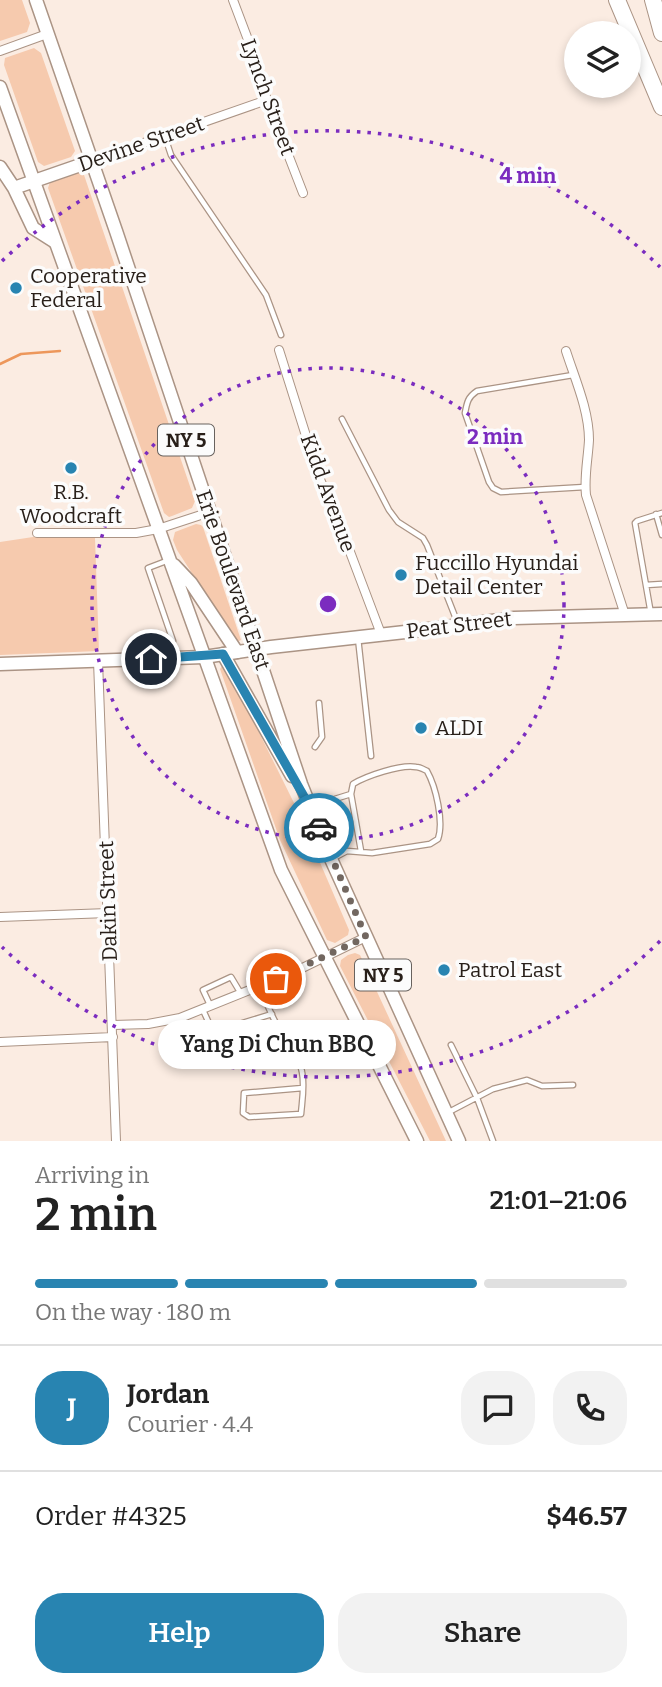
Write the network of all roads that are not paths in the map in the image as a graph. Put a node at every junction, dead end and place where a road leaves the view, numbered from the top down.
1 (233, 0) edge
2 (617, 0) edge
3 (653, 0) edge
4 (36, 2) edge
5 (662, 33) edge
6 (47, 34) junction
7 (0, 51) edge
8 (0, 87) edge
9 (267, 100) junction
10 (662, 107) edge
11 (164, 136) junction
12 (92, 161) junction
13 (0, 167) edge
14 (34, 181) junction
15 (14, 188) junction
16 (303, 193) dead end
17 (55, 242) junction
18 (281, 335) dead end
19 (279, 350) dead end
20 (566, 351) dead end
21 (573, 375) junction
22 (342, 419) dead end
23 (585, 487) junction
24 (210, 512) junction
25 (659, 514) edge
26 (158, 529) junction
27 (37, 533) dead end
28 (662, 535) edge
29 (169, 560) junction
30 (662, 584) edge
31 (646, 585) junction
32 (657, 614) edge
33 (625, 615) junction
34 (458, 625) junction
35 (381, 634) junction
36 (358, 637) junction
37 (256, 649) junction
38 (237, 652) junction
39 (223, 654) junction
40 (204, 657) junction
41 (143, 660) junction
42 (98, 661) junction
43 (0, 664) edge
44 (319, 703) dead end
45 (315, 747) dead end
46 (371, 756) dead end
47 (351, 794) junction
48 (310, 807) junction
49 (361, 851) junction
50 (331, 859) junction
51 (108, 914) junction
52 (0, 917) edge
53 (366, 937) junction
54 (324, 957) junction
55 (259, 986) junction
56 (241, 993) junction
57 (206, 1007) junction
58 (272, 1014) junction
59 (357, 1021) junction
60 (113, 1026) junction
61 (113, 1037) junction
62 (289, 1039) junction
63 (0, 1042) edge
64 (451, 1045) dead end
65 (573, 1085) dead end
66 (303, 1088) junction
67 (477, 1098) junction
68 (447, 1114) junction
69 (116, 1141) edge
70 (417, 1141) edge
71 (459, 1141) edge
72 (493, 1141) edge

1 - 9 street, Lynch Street
2 - 10 highway
3 - 5 highway
4 - 6 main road, Erie Boulevard East / NY 5
6 - 7 street
6 - 12 main road, Erie Boulevard East / NY 5
8 - 14 main road, NY 5
9 - 11 street, Devine Street
9 - 16 street, Lynch Street
11 - 12 street, Devine Street
11 - 18 lane
12 - 14 main road, Devine Street
12 - 24 main road, Erie Boulevard East / NY 5
13 - 15 main road
14 - 15 main road, Devine Street
14 - 17 main road, NY 5
15 - 17 main road
17 - 26 main road, NY 5
19 - 35 street, Kidd Avenue
20 - 21 street
21 - 23 street
21 - 23 lane
22 - 34 lane
23 - 33 street
24 - 26 street
24 - 37 main road, Erie Boulevard East / NY 5
25 - 28 lane
25 - 31 lane
26 - 27 street
26 - 29 main road, NY 5
29 - 38 main road
29 - 40 main road, NY 5
29 - 41 lane
30 - 31 lane
31 - 32 lane
32 - 33 main road, Peat Street
33 - 34 main road, Peat Street
34 - 35 main road, Peat Street
35 - 36 main road, Peat Street
36 - 37 main road, Peat Street
36 - 46 lane
37 - 38 main road, Peat Street
37 - 48 main road, Erie Boulevard East / NY 5
38 - 39 main road, Peat Street
39 - 40 main road, Peat Street
39 - 48 main road
40 - 41 main road, Peat Street
40 - 54 main road, NY 5
41 - 42 main road, Peat Street
42 - 43 main road, Peat Street
42 - 51 street, Dakin Street
44 - 45 lane
47 - 48 lane
47 - 49 lane
47 - 49 lane
48 - 50 main road, Erie Boulevard East / NY 5
49 - 50 lane
50 - 53 main road, Erie Boulevard East / NY 5
51 - 52 street
51 - 60 street, Dakin Street
53 - 54 street
53 - 68 main road, Erie Boulevard East / NY 5
54 - 55 street
54 - 59 main road, NY 5
55 - 56 street
55 - 58 lane
56 - 57 street
56 - 57 lane
57 - 58 lane
57 - 60 street
58 - 62 lane
59 - 62 lane
59 - 70 main road, NY 5
60 - 61 street, Dakin Street
61 - 63 street
61 - 69 street, Dakin Street
62 - 66 lane
64 - 67 lane
65 - 67 lane
66 - 66 lane
67 - 68 lane
67 - 72 lane
68 - 71 main road, Erie Boulevard East / NY 5

